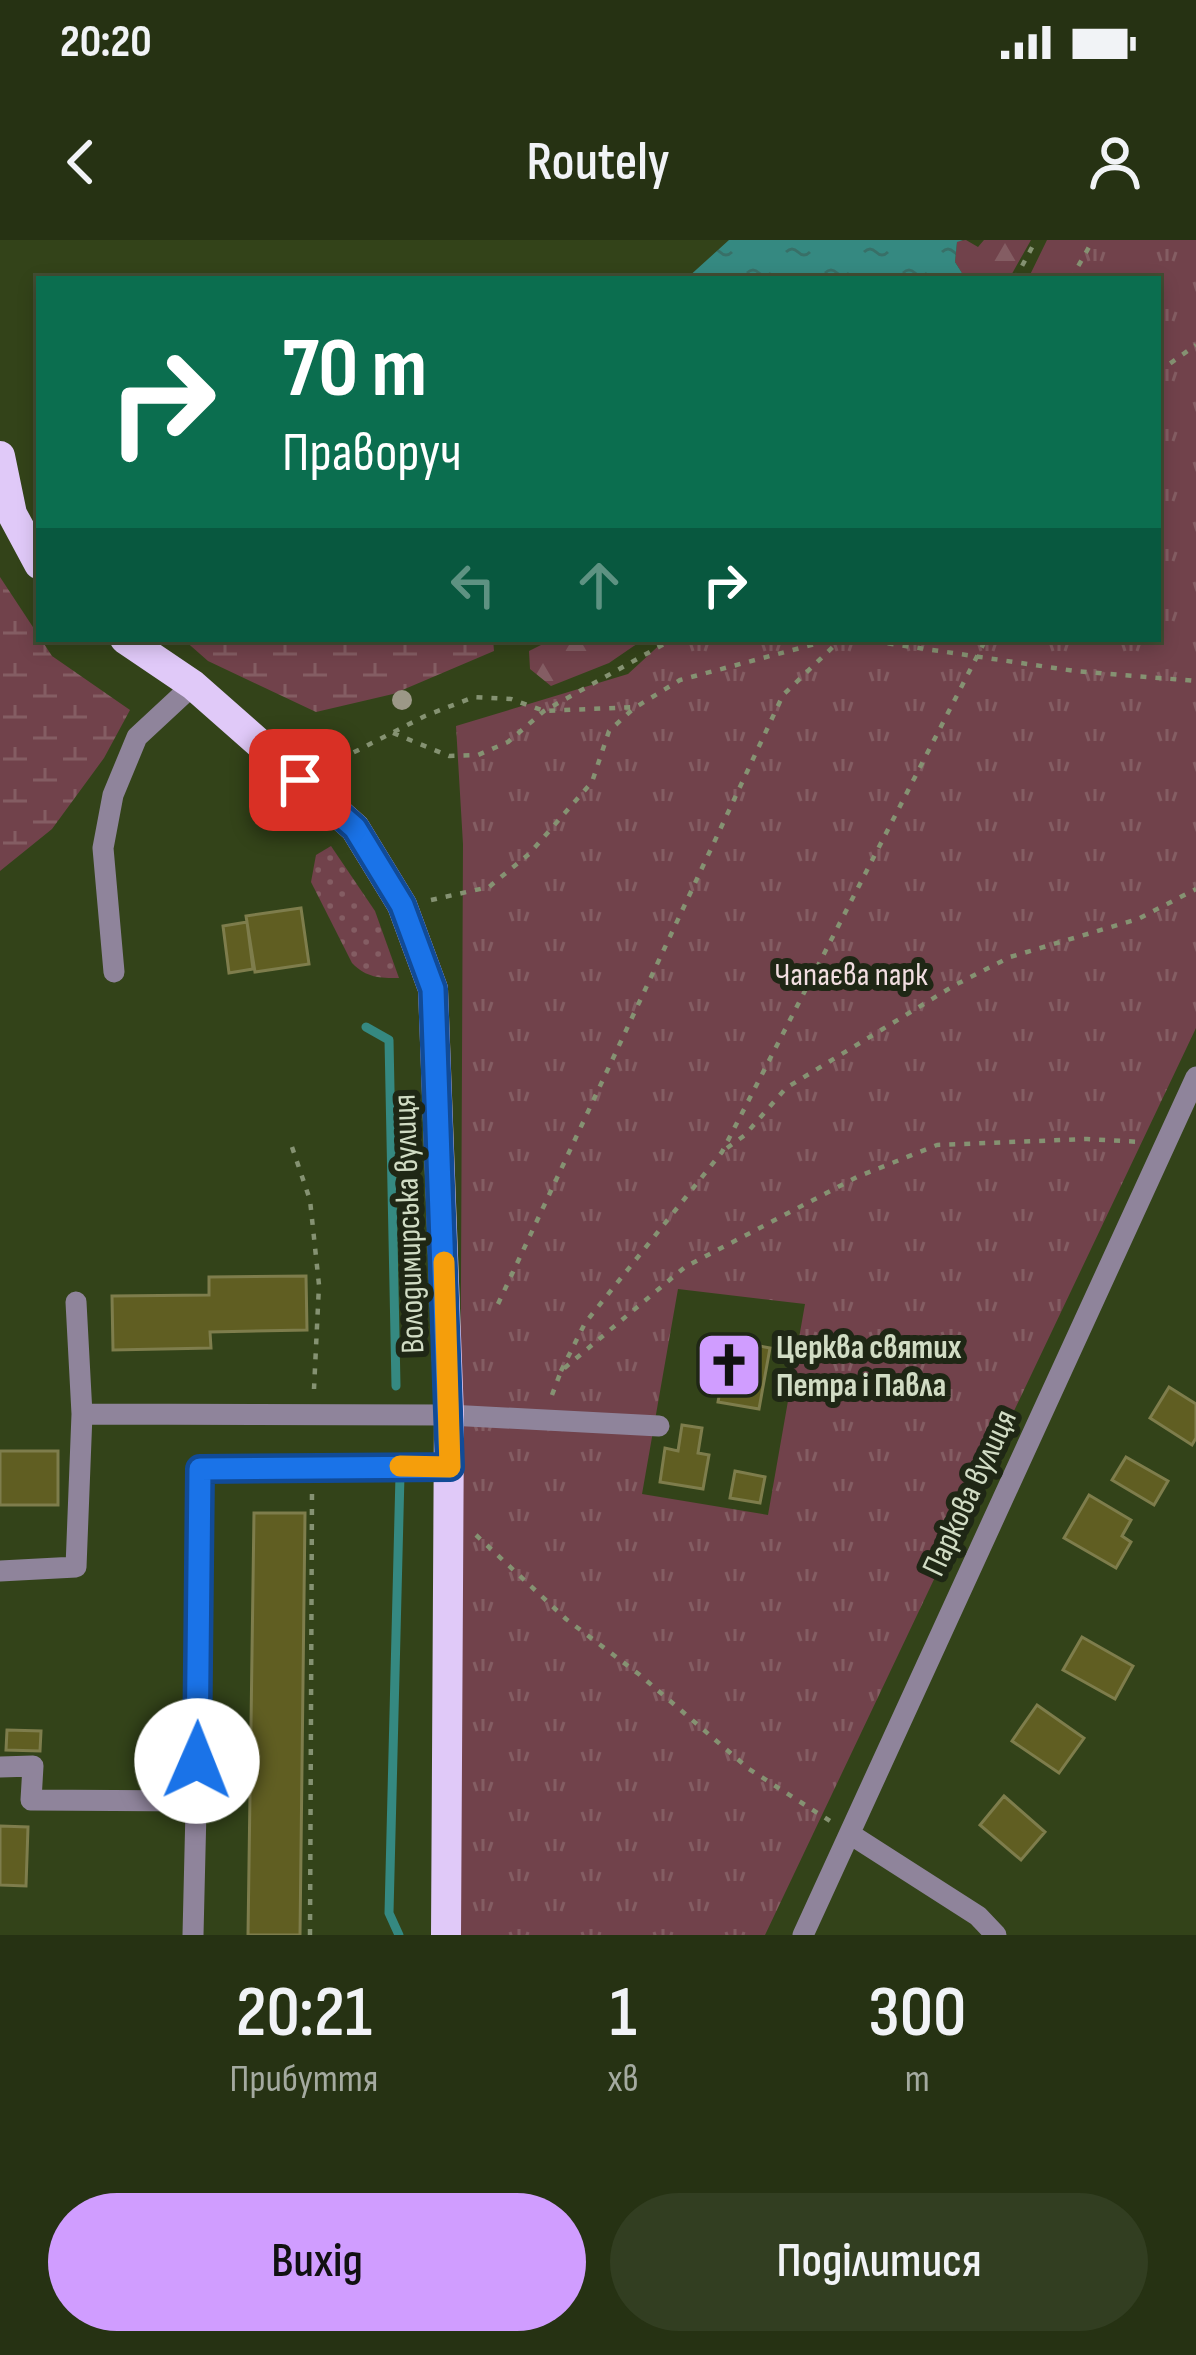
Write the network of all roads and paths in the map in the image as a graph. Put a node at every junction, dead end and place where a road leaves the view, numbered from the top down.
1 (1036, 240) edge
2 (1093, 240) edge
3 (1017, 276) edge
4 (1073, 276) edge
5 (1196, 345) edge
6 (1161, 370) edge
7 (0, 455) edge
8 (36, 560) edge
9 (129, 642) edge
10 (661, 642) edge
11 (668, 642) edge
12 (826, 642) edge
13 (834, 642) edge
14 (877, 642) edge
15 (984, 642) edge
16 (652, 651) junction
17 (976, 658) junction
18 (1196, 681) edge
19 (193, 685) junction
20 (635, 706) junction
21 (544, 712) junction
22 (393, 733) junction
23 (300, 780) junction
24 (1196, 889) edge
25 (402, 905) junction
26 (114, 972) dead end
27 (1196, 1077) edge
28 (1165, 1143) junction
29 (292, 1147) dead end
30 (722, 1152) junction
31 (76, 1302) dead end
32 (498, 1304) dead end
33 (561, 1371) junction
34 (82, 1414) junction
35 (449, 1415) junction
36 (313, 1417) junction
37 (542, 1420) junction
38 (659, 1426) dead end
39 (450, 1467) junction
40 (312, 1469) junction
41 (449, 1511) junction
42 (0, 1571) edge
43 (0, 1767) edge
44 (196, 1801) junction
45 (850, 1834) junction
46 (193, 1935) edge
47 (310, 1935) edge
48 (446, 1935) edge
49 (802, 1935) edge
50 (996, 1935) edge

1 - 3 path
2 - 4 path
5 - 6 path
7 - 8 main road
9 - 19 main road, Володимирська вулиця
10 - 16 path
11 - 16 path
12 - 20 path
13 - 32 path
14 - 17 path
15 - 17 path
16 - 21 path
17 - 18 path
17 - 30 path
19 - 23 main road, Володимирська вулиця
19 - 26 street
20 - 21 path
20 - 25 path
21 - 22 path
21 - 22 path
22 - 23 path
23 - 25 main road, Володимирська вулиця
24 - 30 path
25 - 35 main road, Володимирська вулиця
27 - 28 street, Паркова вулиця
28 - 33 path
28 - 45 street, Паркова вулиця
29 - 36 path
30 - 33 path
31 - 34 street
33 - 37 path
34 - 36 street
34 - 42 street
35 - 36 street
35 - 37 street
35 - 39 main road, Володимирська вулиця
37 - 38 street
39 - 40 street
39 - 41 main road, Володимирська вулиця
40 - 44 street
40 - 47 path
41 - 45 path
41 - 48 main road, Володимирська вулиця
43 - 44 street
44 - 46 street
45 - 49 street, Паркова вулиця
45 - 50 street

